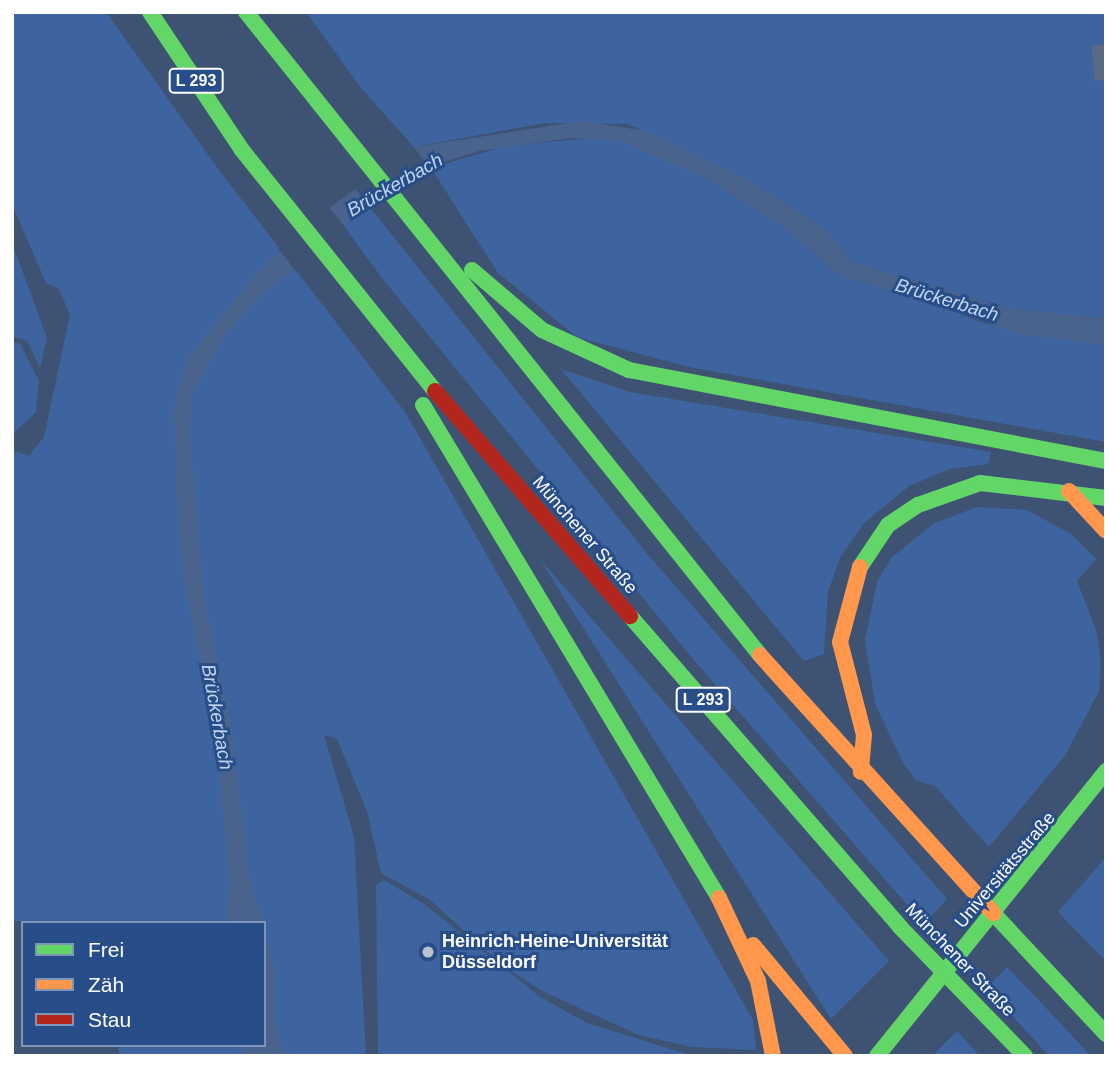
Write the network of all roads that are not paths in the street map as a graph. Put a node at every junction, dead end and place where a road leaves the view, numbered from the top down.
1 (150, 12) edge
2 (246, 12) edge
3 (360, 162) junction
4 (388, 338) junction
5 (1106, 461) edge
6 (1069, 491) junction
7 (1106, 498) edge
8 (1106, 531) edge
9 (1106, 771) edge
10 (860, 772) junction
11 (737, 928) junction
12 (1106, 1034) edge
13 (773, 1056) edge
14 (845, 1056) edge
15 (877, 1056) edge
16 (1026, 1056) edge

1 - 4 main road, Münchener Straße / L 293
2 - 3 main road
3 - 5 main road
3 - 10 main road
4 - 11 main road
4 - 16 main road, Münchener Straße / L 293
6 - 7 main road
6 - 8 main road
6 - 10 main road
9 - 15 main road, Universitätsstraße
10 - 12 main road
11 - 13 main road
11 - 14 main road

